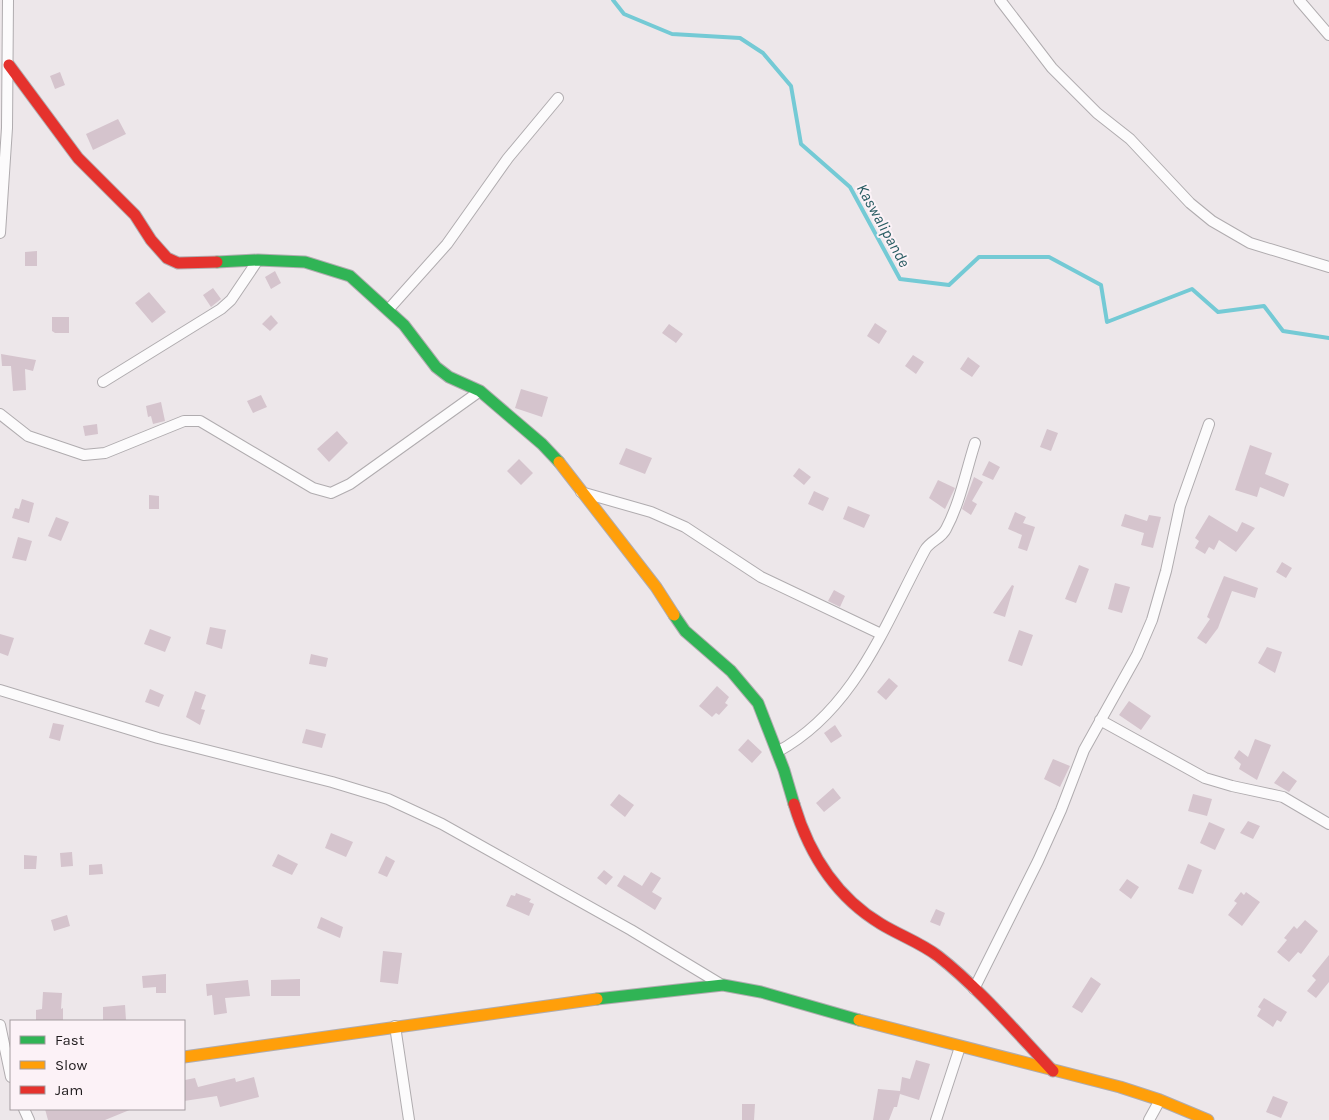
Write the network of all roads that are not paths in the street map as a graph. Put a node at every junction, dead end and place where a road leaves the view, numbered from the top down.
1 (8, 0) edge
2 (1000, 0) edge
3 (1299, 0) edge
4 (1329, 35) edge
5 (9, 65) junction
6 (558, 98) dead end
7 (0, 233) edge
8 (258, 260) junction
9 (1329, 267) edge
10 (388, 310) junction
11 (103, 382) dead end
12 (480, 391) junction
13 (0, 414) edge
14 (1208, 424) dead end
15 (975, 443) dead end
16 (581, 492) junction
17 (881, 634) junction
18 (0, 690) edge
19 (1100, 720) junction
20 (777, 752) junction
21 (1329, 824) edge
22 (723, 985) junction
23 (974, 989) junction
24 (0, 1025) edge
25 (395, 1026) junction
26 (960, 1048) junction
27 (185, 1057) edge
28 (1053, 1071) junction
29 (8, 1072) edge
30 (1160, 1100) junction
31 (409, 1120) edge
32 (936, 1120) edge
33 (1149, 1120) edge
34 (1208, 1120) edge

1 - 5 street
2 - 9 street
3 - 4 street
5 - 7 street
5 - 8 street
6 - 10 street
8 - 10 street
8 - 11 street
10 - 12 street
12 - 13 street
12 - 16 street
14 - 19 street
15 - 17 street
16 - 17 street
16 - 20 street
17 - 20 street
18 - 22 street
19 - 21 street
19 - 23 street
20 - 23 street
22 - 25 street
22 - 26 street
23 - 28 street
24 - 29 street
25 - 27 street
25 - 31 street
26 - 28 street
26 - 32 street
28 - 30 street
30 - 33 street
30 - 34 street

